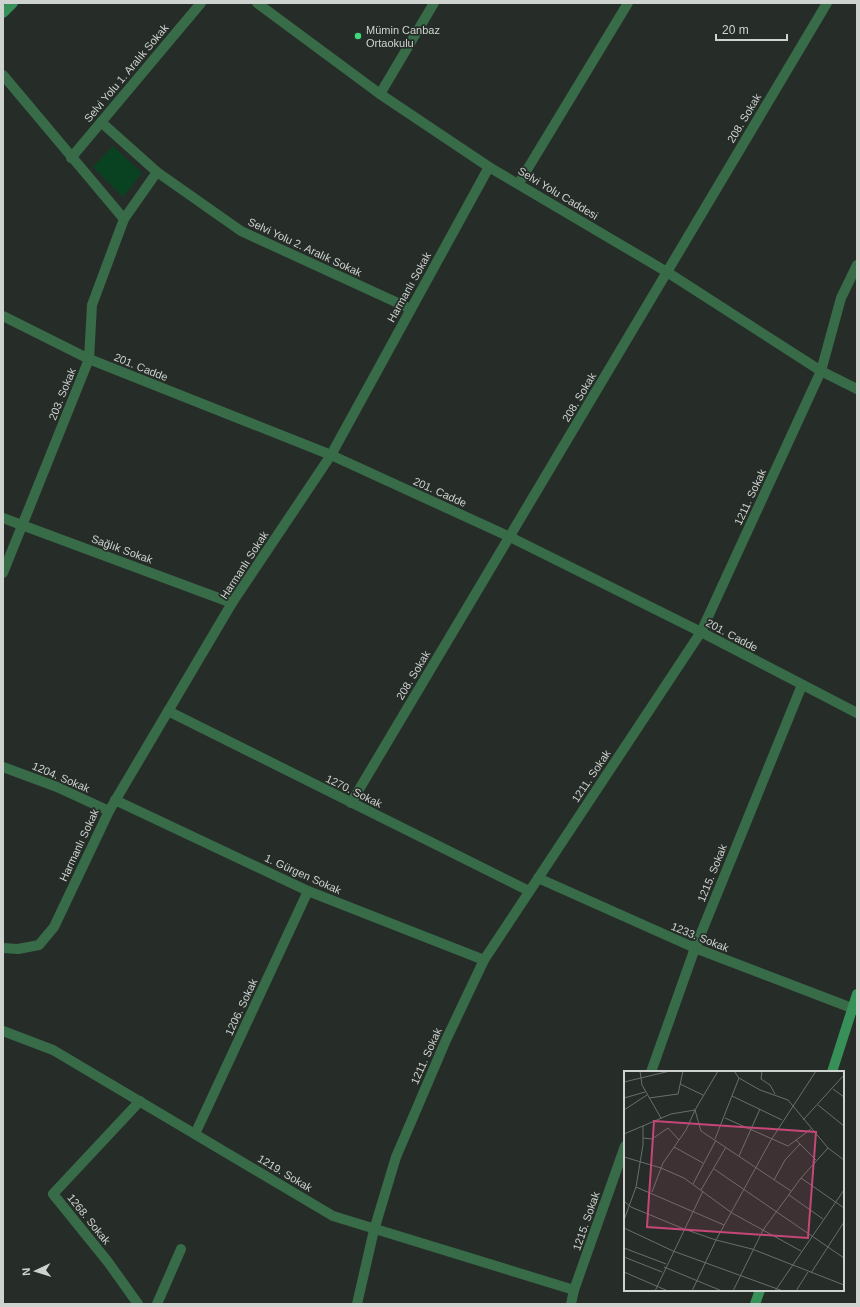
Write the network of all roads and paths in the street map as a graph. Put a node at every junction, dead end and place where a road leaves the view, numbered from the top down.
1 (13, 3) edge
2 (201, 3) edge
3 (257, 3) edge
4 (434, 3) edge
5 (628, 3) edge
6 (827, 3) edge
7 (3, 13) edge
8 (3, 75) edge
9 (380, 94) junction
10 (100, 122) junction
11 (71, 158) junction
12 (489, 167) junction
13 (157, 172) junction
14 (519, 183) junction
15 (124, 219) junction
16 (857, 265) edge
17 (667, 272) junction
18 (411, 309) junction
19 (3, 316) edge
20 (89, 359) junction
21 (821, 371) junction
22 (857, 389) edge
23 (331, 455) junction
24 (3, 518) edge
25 (22, 525) junction
26 (510, 537) junction
27 (3, 573) edge
28 (232, 603) junction
29 (701, 632) junction
30 (802, 685) junction
31 (168, 711) junction
32 (857, 713) edge
33 (3, 767) edge
34 (116, 800) junction
35 (351, 803) junction
36 (109, 811) junction
37 (538, 878) junction
38 (308, 891) junction
39 (529, 891) junction
40 (3, 948) edge
41 (695, 948) junction
42 (484, 960) junction
43 (857, 994) edge
44 (855, 1009) edge
45 (3, 1031) edge
46 (651, 1071) edge
47 (832, 1071) edge
48 (140, 1102) junction
49 (196, 1134) junction
50 (624, 1149) edge
51 (374, 1230) junction
52 (180, 1249) dead end
53 (574, 1290) junction
54 (760, 1291) edge
55 (138, 1304) edge
56 (157, 1304) edge
57 (357, 1304) edge
58 (571, 1304) edge
59 (755, 1304) edge

1 - 7 main road
2 - 10 street, Selvi Yolu 1. Aralık Sokak
3 - 9 street, Selvi Yolu Caddesi
4 - 9 street
5 - 14 street
6 - 17 street, 208. Sokak
8 - 11 street
9 - 12 street, Selvi Yolu Caddesi
10 - 11 street, Selvi Yolu 1. Aralık Sokak
10 - 13 street, Selvi Yolu 2. Aralık Sokak
11 - 15 street
12 - 14 street, Selvi Yolu Caddesi
12 - 18 street, Harmanlı Sokak
13 - 15 street, 203. Sokak
13 - 18 street, Selvi Yolu 2. Aralık Sokak
14 - 17 street, Selvi Yolu Caddesi
15 - 20 street, 203. Sokak
16 - 21 street, 1211. Sokak
17 - 21 street, Selvi Yolu Caddesi
17 - 26 street, 208. Sokak
18 - 23 street, Harmanlı Sokak
19 - 20 street, 201. Cadde
20 - 23 street, 201. Cadde
20 - 25 street, 203. Sokak
21 - 22 street, Selvi Yolu Caddesi
21 - 29 street, 1211. Sokak
23 - 26 street, 201. Cadde
23 - 28 street, Harmanlı Sokak
24 - 25 street, Sağlık Sokak
25 - 27 street, 203. Sokak
25 - 28 street, Sağlık Sokak
26 - 29 street, 201. Cadde
26 - 35 street, 208. Sokak
28 - 31 street, Harmanlı Sokak
29 - 30 street, 201. Cadde
29 - 37 street, 1211. Sokak
30 - 32 street, 201. Cadde
30 - 41 street, 1215. Sokak
31 - 34 street, Harmanlı Sokak
31 - 35 street, 1270. Sokak
33 - 36 street, 1204. Sokak
34 - 36 street, Harmanlı Sokak
34 - 38 street, 1. Gürgen Sokak
35 - 39 street, 1270. Sokak
36 - 40 street, Harmanlı Sokak
37 - 39 street, 1211. Sokak
37 - 41 street, 1233. Sokak
38 - 42 street, 1. Gürgen Sokak
38 - 49 street, 1206. Sokak
39 - 42 street, 1211. Sokak
41 - 44 street, 1233. Sokak
41 - 46 street, 1215. Sokak
42 - 51 street, 1211. Sokak
43 - 44 main road
44 - 47 main road
45 - 48 street, 1219. Sokak
48 - 49 street, 1219. Sokak
48 - 55 street, 1268. Sokak
49 - 51 street, 1219. Sokak
50 - 53 street, 1215. Sokak
51 - 53 street, 1219. Sokak
51 - 57 street, 1211. Sokak
52 - 56 street
53 - 58 street, 1215. Sokak
54 - 59 main road

